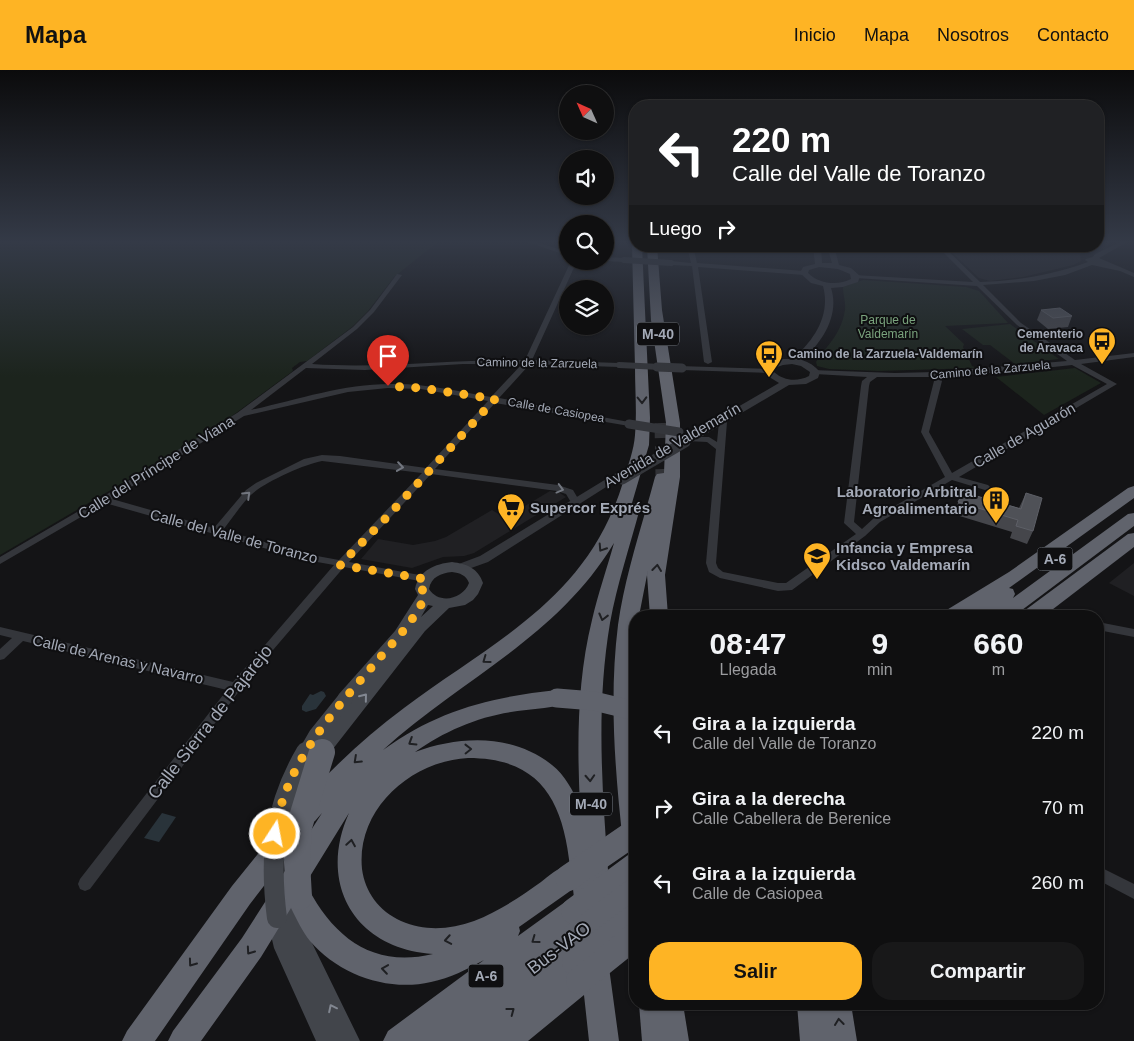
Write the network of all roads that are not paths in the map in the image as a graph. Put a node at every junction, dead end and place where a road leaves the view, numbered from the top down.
1 (391, 286) edge
2 (563, 286) edge
3 (637, 286) edge
4 (655, 286) edge
5 (698, 286) edge
6 (831, 286) edge
7 (831, 286) edge
8 (981, 286) edge
9 (656, 308) junction
10 (1134, 355) edge
11 (708, 362) junction
12 (794, 362) junction
13 (1074, 363) junction
14 (528, 364) junction
15 (806, 365) junction
16 (306, 366) junction
17 (697, 368) junction
18 (724, 369) junction
19 (768, 371) junction
20 (815, 372) junction
21 (854, 375) junction
22 (874, 376) junction
23 (936, 376) junction
24 (784, 381) junction
25 (864, 386) junction
26 (495, 399) junction
27 (240, 415) junction
28 (723, 422) junction
29 (662, 423) tunnel mouth
30 (636, 430) junction
31 (686, 437) junction
32 (721, 443) junction
33 (428, 470) junction
34 (621, 476) junction
35 (663, 477) tunnel mouth
36 (950, 478) junction
37 (985, 486) dead end
38 (1134, 491) edge
39 (104, 500) junction
40 (1134, 501) edge
41 (575, 502) junction
42 (1134, 518) edge
43 (216, 532) junction
44 (862, 534) junction
45 (1134, 538) edge
46 (1113, 554) junction
47 (0, 561) edge
48 (340, 565) junction
49 (460, 568) junction
50 (425, 579) junction
51 (475, 579) junction
52 (425, 596) junction
53 (445, 604) junction
54 (632, 610) edge
55 (659, 610) edge
56 (961, 610) edge
57 (984, 610) edge
58 (1009, 610) edge
59 (1039, 610) edge
60 (1053, 610) edge
61 (629, 624) edge
62 (1104, 627) edge
63 (0, 631) edge
64 (1134, 633) edge
65 (21, 636) junction
66 (0, 656) edge
67 (235, 687) junction
68 (629, 710) edge
69 (323, 749) joint
70 (629, 781) edge
71 (629, 841) edge
72 (629, 848) edge
73 (629, 872) edge
74 (1104, 876) edge
75 (85, 884) dead end
76 (1134, 892) edge
77 (629, 894) edge
78 (289, 906) junction
79 (629, 918) edge
80 (574, 926) junction
81 (629, 935) edge
82 (308, 979) junction
83 (654, 1010) edge
84 (670, 1010) edge
85 (812, 1010) edge
86 (838, 1010) edge
87 (136, 1041) edge
88 (183, 1041) edge
89 (328, 1041) edge
90 (348, 1041) edge
91 (398, 1041) edge
92 (434, 1041) edge
93 (472, 1041) edge
94 (506, 1041) edge
95 (604, 1041) edge
96 (608, 1041) edge
97 (657, 1041) edge
98 (674, 1041) edge
99 (815, 1041) edge
100 (842, 1041) edge

1 - 16 street, Calle del Príncipe de Viana
2 - 14 street, Calle Sierra de Pajarejo
3 -> 30 highway, M-40
4 - 9 highway, M-40
5 - 11 street
6 - 12 street
7 - 15 street
8 - 13 street
9 - 29 highway, M-40
55 -> 9 highway
10 - 13 street, Camino de la Zarzuela
11 - 17 street
11 - 18 street
12 - 15 street
12 - 19 street
13 - 23 street, Camino de la Zarzuela
13 - 36 street, Calle de Aguarón
14 - 16 street, Camino de la Zarzuela
14 - 17 street, Camino de la Zarzuela, bridge
14 - 26 street, Calle Sierra de Pajarejo
15 - 20 street
16 - 27 street, Calle del Príncipe de Viana
17 - 18 street, Camino de la Zarzuela
18 - 19 street, Camino de la Zarzuela
19 - 24 street
20 - 21 street, Camino de la Zarzuela
20 - 24 street
21 - 22 street, Camino de la Zarzuela
21 - 25 street
22 - 23 street, Camino de la Zarzuela
22 - 25 street
23 - 36 street
24 - 28 street, Avenida de Valdemarín
24 - 31 street, Avenida de Valdemarín
25 - 44 street
26 - 27 street, Calle de Casiopea
26 - 30 street, Calle de Casiopea
26 - 33 street, Calle Sierra de Pajarejo
27 - 39 street, Calle del Príncipe de Viana
28 - 31 street, Avenida de Valdemarín
28 - 32 street, Calle de Aguarón
30 - 31 street, Calle de Casiopea, bridge
30 -> 87 highway
30 -> 96 highway, M-40
31 - 32 street, Calle de Casiopea
31 - 34 street, Avenida de Valdemarín, bridge
32 - 44 street, Calle de Aguarón
33 -> 41 street
43 -> 33 street
33 - 48 street, Calle Sierra de Pajarejo
34 - 41 street, Avenida de Valdemarín
34 - 51 street, Avenida de Valdemarín
35 - 54 highway, M-40
36 - 37 street
36 - 44 street, Calle de Aguarón
38 - 56 highway
39 - 43 street, Calle del Valle de Toranzo
39 - 47 street, Calle del Príncipe de Viana
40 - 57 highway, A-6
41 - 49 street, Avenida de Valdemarín
42 - 58 highway
43 - 48 street, Calle del Valle de Toranzo
45 - 46 highway, A-6
46 - 59 highway, A-6
46 - 60 highway
48 - 50 street, Calle del Valle de Toranzo
48 - 67 street, Calle Sierra de Pajarejo
49 - 50 main road
49 - 51 main road
50 - 52 main road
51 - 53 main road
52 - 53 main road
52 - 78 main road, bridge
69 -> 53 main road
61 - 70 highway, M-40
62 - 64 street
63 - 65 street, Calle de Arenas y Navarro
65 - 66 street
65 - 67 street, Calle de Arenas y Navarro
67 - 75 street, Calle Sierra de Pajarejo
68 -> 88 highway, bridge
69 - 78 highway, bridge
71 - 80 highway, bridge
72 - 80 highway
73 - 80 highway, A-6, bridge
74 - 76 street
77 - 80 highway, Bus-VAO, bridge
80 -> 78 highway
78 - 82 main road
79 - 80 highway, A-6, bridge
80 - 81 highway, bridge
80 -> 91 highway, A-6
80 - 92 highway, Bus-VAO
93 -> 80 highway, A-6
80 - 94 highway
80 -> 95 highway
82 - 89 main road
90 -> 82 main road
83 - 97 highway
84 - 98 highway
85 - 99 highway
100 -> 86 highway

